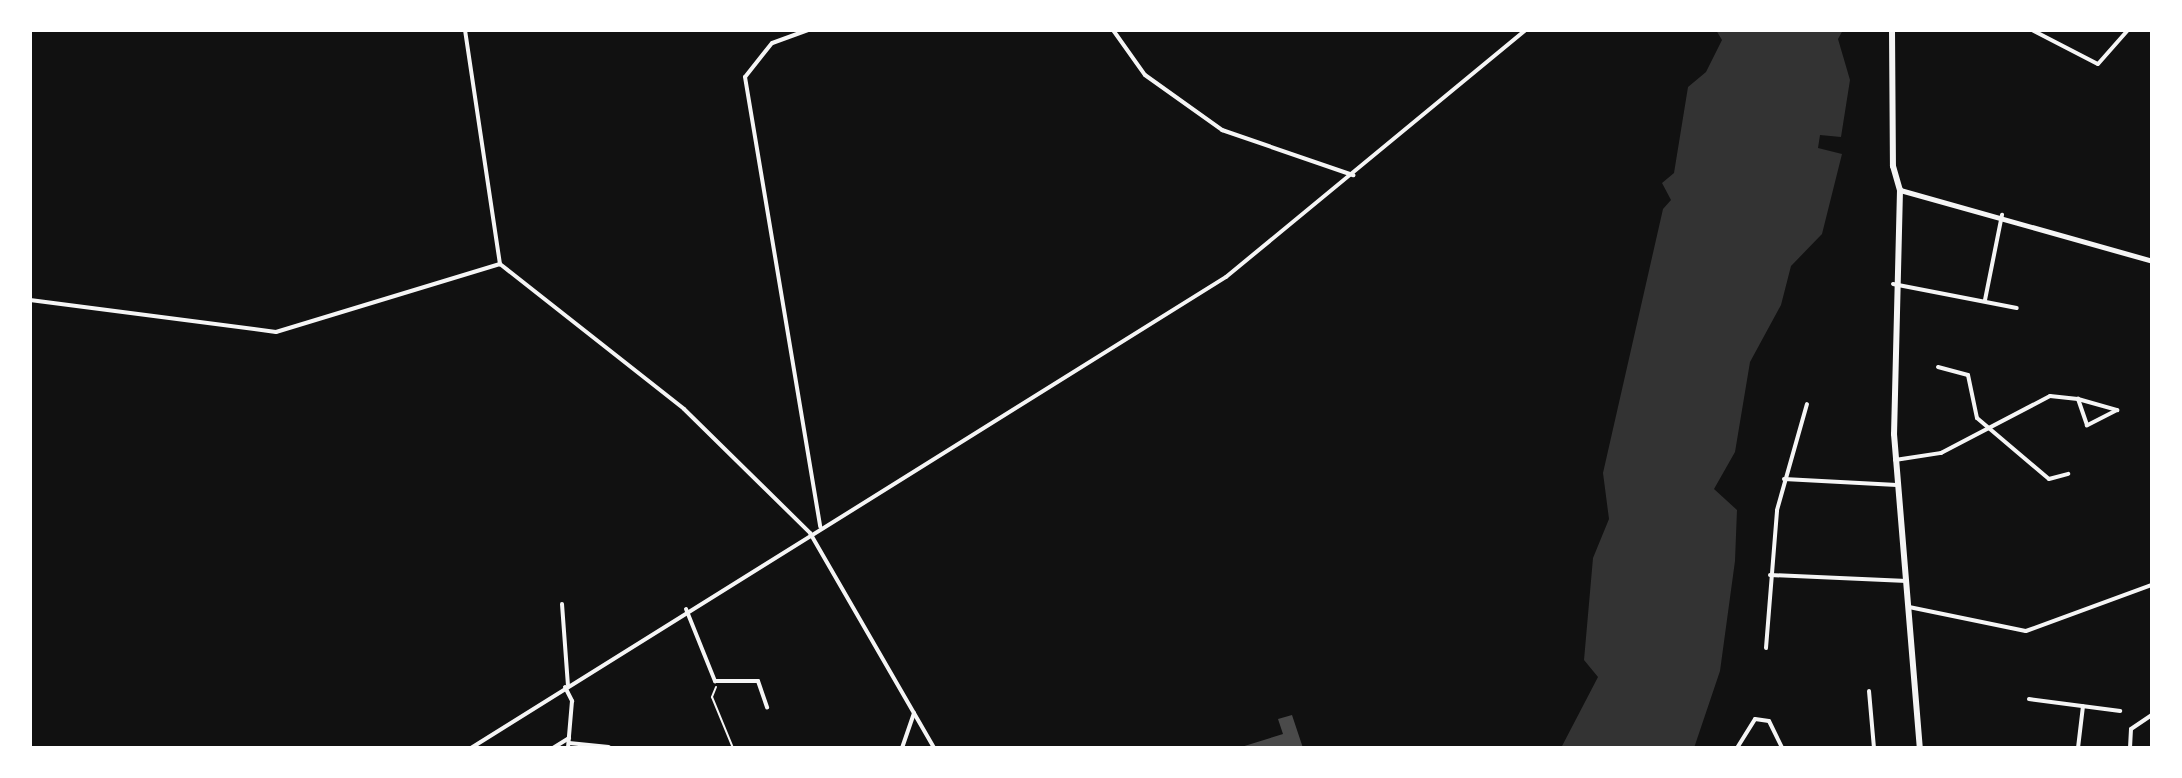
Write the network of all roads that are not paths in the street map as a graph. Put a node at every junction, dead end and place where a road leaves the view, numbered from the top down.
1 (465, 30) edge
2 (808, 30) edge
3 (1113, 30) edge
4 (1526, 30) edge
5 (1892, 30) edge
6 (2032, 30) edge
7 (2128, 30) edge
8 (1353, 175) junction
9 (1900, 190) junction
10 (2002, 215) junction
11 (2152, 261) edge
12 (500, 264) junction
13 (1893, 284) junction
14 (30, 300) edge
15 (1985, 300) junction
16 (2017, 308) dead end
17 (1938, 367) dead end
18 (2078, 399) junction
19 (1807, 404) dead end
20 (1989, 428) junction
21 (1895, 460) junction
22 (2068, 474) dead end
23 (1784, 479) junction
24 (1897, 485) junction
25 (820, 527) junction
26 (810, 533) junction
27 (1770, 575) junction
28 (1907, 581) junction
29 (2152, 585) edge
30 (562, 604) dead end
31 (1909, 607) junction
32 (686, 609) junction
33 (1766, 648) dead end
34 (566, 686) junction
35 (1869, 691) dead end
36 (2029, 699) dead end
37 (2083, 706) junction
38 (767, 707) dead end
39 (2120, 711) dead end
40 (914, 713) junction
41 (2152, 715) edge
42 (569, 743) edge
43 (609, 747) edge
44 (471, 748) edge
45 (553, 748) edge
46 (902, 748) edge
47 (934, 748) edge
48 (1737, 748) edge
49 (1782, 748) edge
50 (1874, 748) edge
51 (1920, 748) edge
52 (2078, 748) edge
53 (2130, 748) edge

1 - 12 street
2 - 25 street
3 - 8 street
4 - 8 street
5 - 9 main road
6 - 7 street
8 - 25 street
9 - 10 street
9 - 13 main road
10 - 11 street
10 - 15 street
12 - 14 street
12 - 26 street
13 - 15 street
13 - 21 main road
15 - 16 street
17 - 20 street
18 - 18 street
18 - 20 street
19 - 23 street
20 - 21 street
20 - 22 street
21 - 24 main road
23 - 24 street
23 - 27 street
24 - 28 main road
25 - 26 street
26 - 32 street
26 - 40 street
27 - 28 street
27 - 33 street
28 - 31 main road
29 - 31 street
30 - 34 street
31 - 51 main road
32 - 34 street
32 - 38 street
34 - 42 street
34 - 44 street
35 - 50 street
36 - 37 street
37 - 39 street
37 - 52 street
40 - 46 street
40 - 47 street
41 - 53 street
42 - 43 street
42 - 45 street
48 - 49 street

